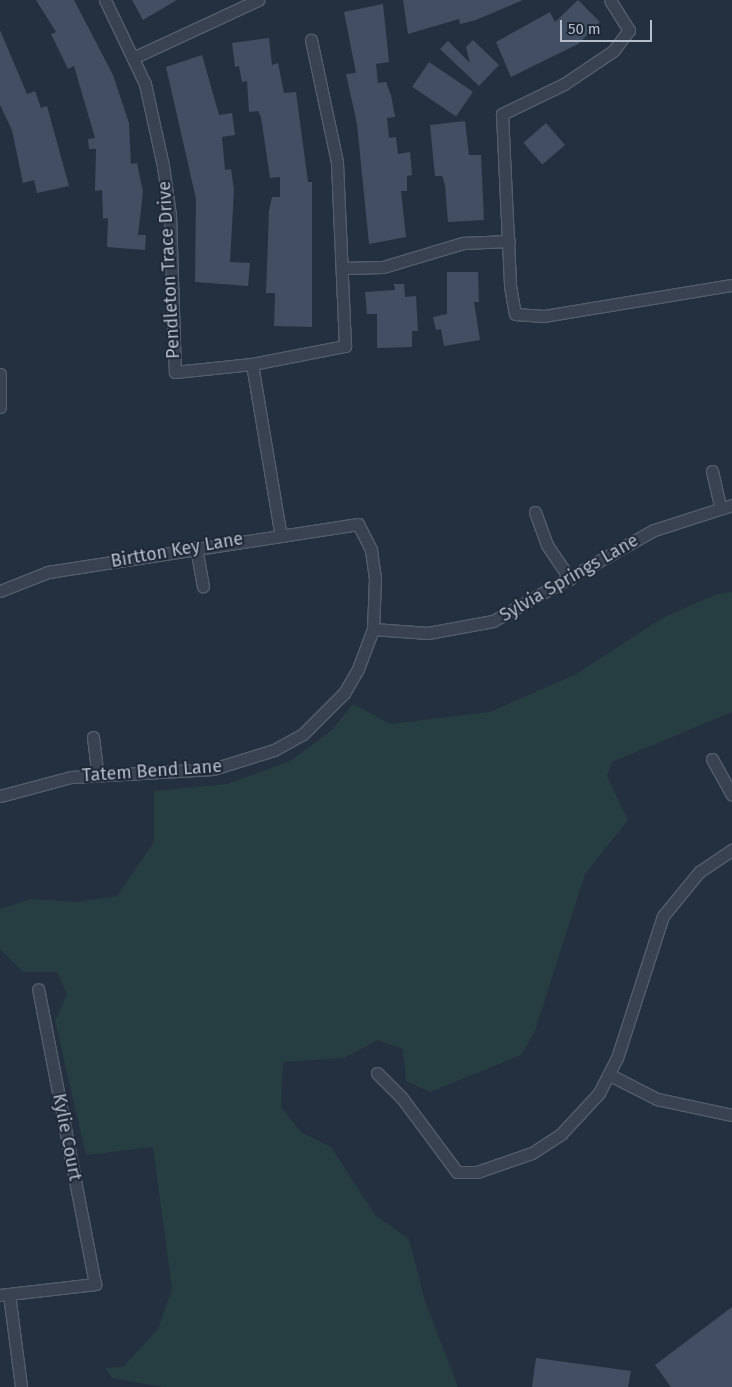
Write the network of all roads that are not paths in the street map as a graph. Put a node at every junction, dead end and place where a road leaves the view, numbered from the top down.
1 (105, 0) edge
2 (258, 0) edge
3 (610, 0) edge
4 (233, 5) edge
5 (311, 40) dead end
6 (133, 58) junction
7 (510, 241) junction
8 (342, 268) junction
9 (732, 285) edge
10 (252, 364) junction
11 (0, 374) edge
12 (0, 407) edge
13 (712, 471) dead end
14 (732, 505) edge
15 (720, 507) junction
16 (535, 512) dead end
17 (358, 524) joint
18 (280, 532) junction
19 (196, 547) junction
20 (570, 579) junction
21 (203, 586) dead end
22 (0, 591) edge
23 (373, 629) junction
24 (93, 737) dead end
25 (712, 759) dead end
26 (98, 775) junction
27 (732, 795) edge
28 (0, 796) edge
29 (732, 850) edge
30 (38, 990) dead end
31 (377, 1073) dead end
32 (610, 1075) junction
33 (732, 1115) edge
34 (5, 1294) edge
35 (21, 1387) edge

1 - 6 street, Pendleton Trace Drive
2 - 4 street
3 - 7 street
4 - 6 street
5 - 8 street
6 - 10 street, Pendleton Trace Drive
7 - 8 street
7 - 9 street
8 - 10 street
10 - 18 street
11 - 12 street
13 - 15 street
14 - 15 street, Sylvia Springs Lane
15 - 20 street, Sylvia Springs Lane
16 - 20 street
17 - 18 street, Birtton Key Lane
17 - 23 street, Tatem Bend Lane
18 - 19 street, Birtton Key Lane
19 - 21 street
19 - 22 street, Birtton Key Lane
20 - 23 street, Sylvia Springs Lane
23 - 26 street, Tatem Bend Lane
24 - 26 street
25 - 27 street
26 - 28 street, Tatem Bend Lane
29 - 32 street
30 - 34 street, Kylie Court
31 - 32 street
32 - 33 street
34 - 35 street

